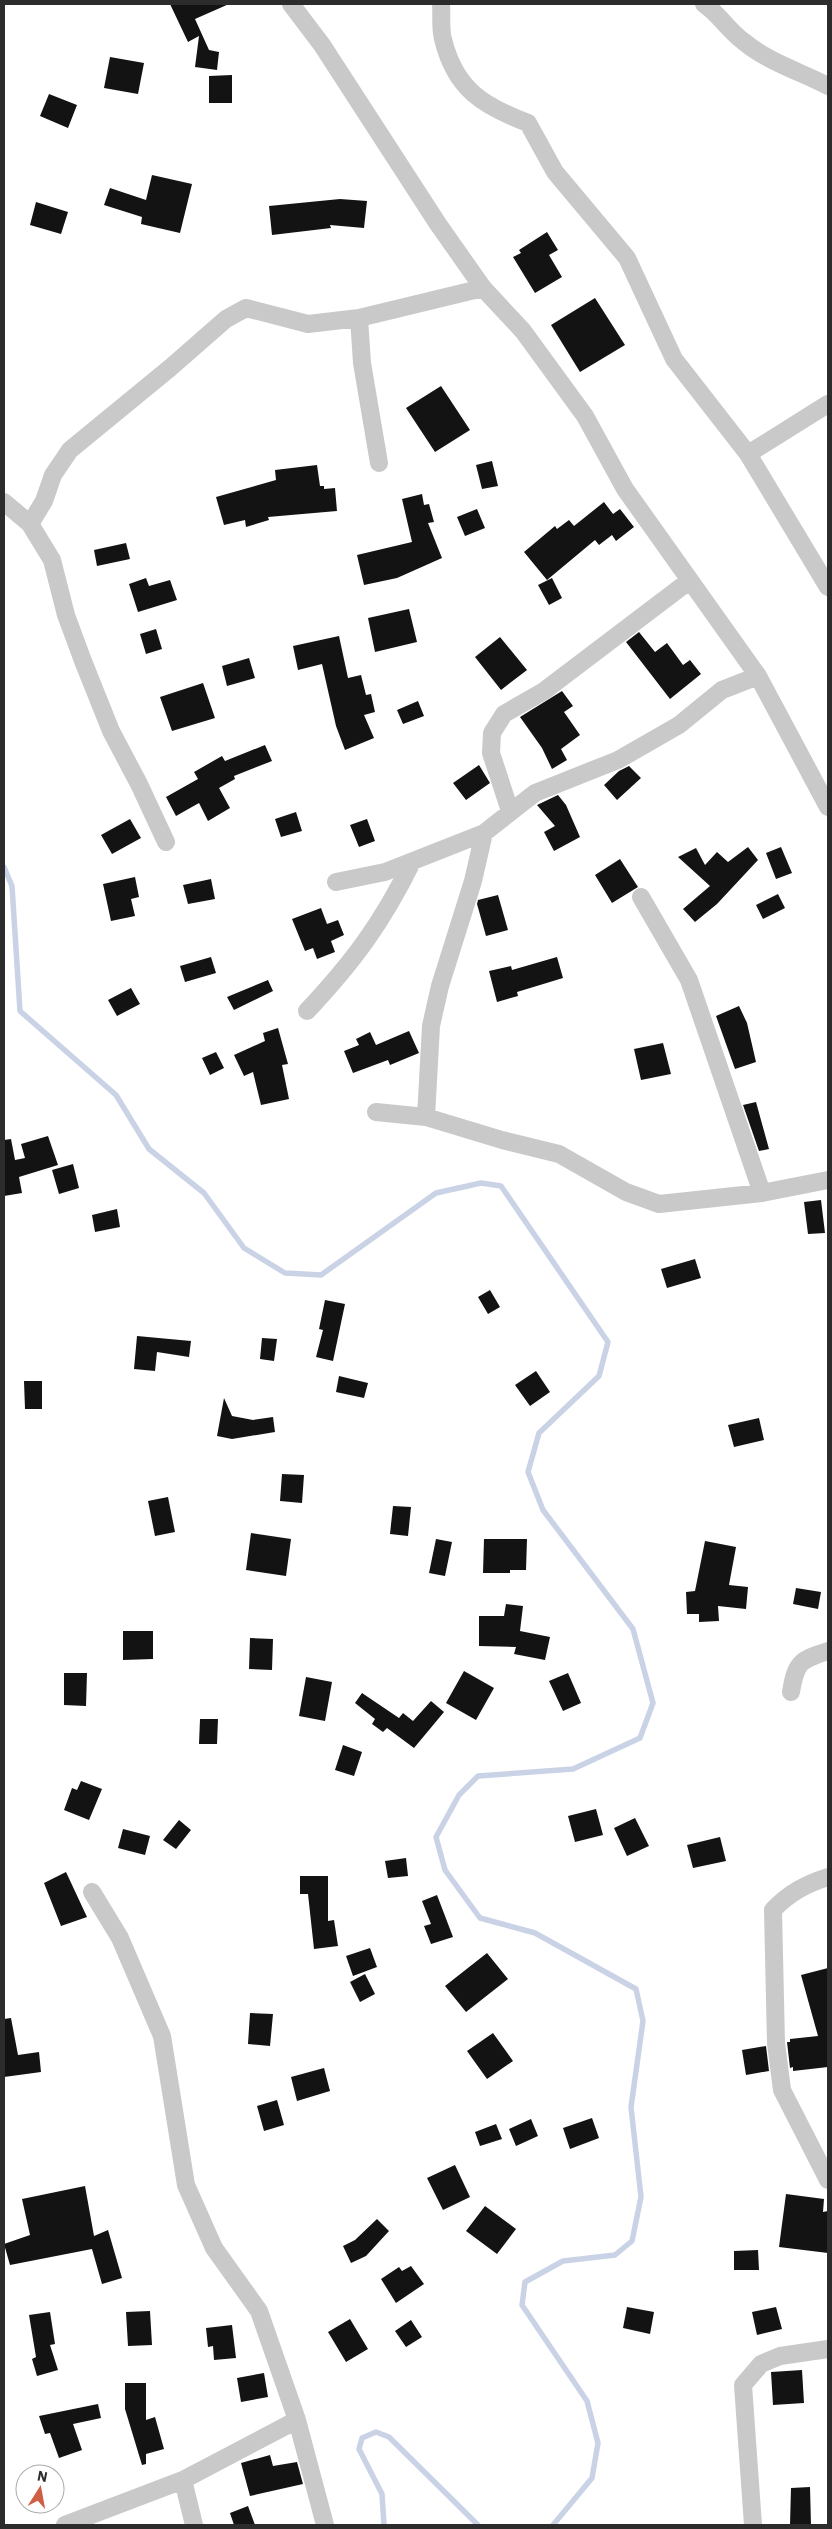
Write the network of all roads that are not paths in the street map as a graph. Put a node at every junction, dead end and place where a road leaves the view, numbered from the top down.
1 (441, 4) edge
2 (704, 4) edge
3 (300, 6) edge
4 (828, 86) edge
5 (483, 288) junction
6 (359, 318) junction
7 (828, 404) edge
8 (748, 454) junction
9 (379, 463) dead end
10 (4, 502) edge
11 (30, 524) junction
12 (689, 582) junction
13 (828, 587) edge
14 (758, 676) junction
15 (828, 807) edge
16 (510, 811) junction
17 (484, 833) junction
18 (166, 842) dead end
19 (412, 862) junction
20 (336, 882) dead end
21 (641, 897) dead end
22 (307, 1010) dead end
23 (376, 1112) dead end
24 (426, 1117) junction
25 (828, 1180) edge
26 (762, 1193) junction
27 (828, 1651) edge
28 (791, 1692) dead end
29 (828, 1877) edge
30 (92, 1892) dead end
31 (828, 2180) edge
32 (828, 2349) edge
33 (297, 2420) junction
34 (183, 2480) junction
35 (65, 2525) edge
36 (194, 2525) edge
37 (325, 2525) edge
38 (753, 2525) edge

1 - 8 street
2 - 4 street
3 - 5 street
5 - 6 street
5 - 12 street
6 - 9 street
6 - 11 street
7 - 8 street
8 - 13 street
10 - 11 street
11 - 18 street
12 - 14 street
12 - 16 street
14 - 15 street
14 - 16 street
16 - 17 street
17 - 19 street
17 - 24 street
19 - 20 street
19 - 22 street
21 - 26 street
23 - 24 street
24 - 26 street
25 - 26 street
27 - 28 street
29 - 31 street
30 - 33 street
32 - 38 street
33 - 34 street
33 - 37 street
34 - 35 street
34 - 36 street

